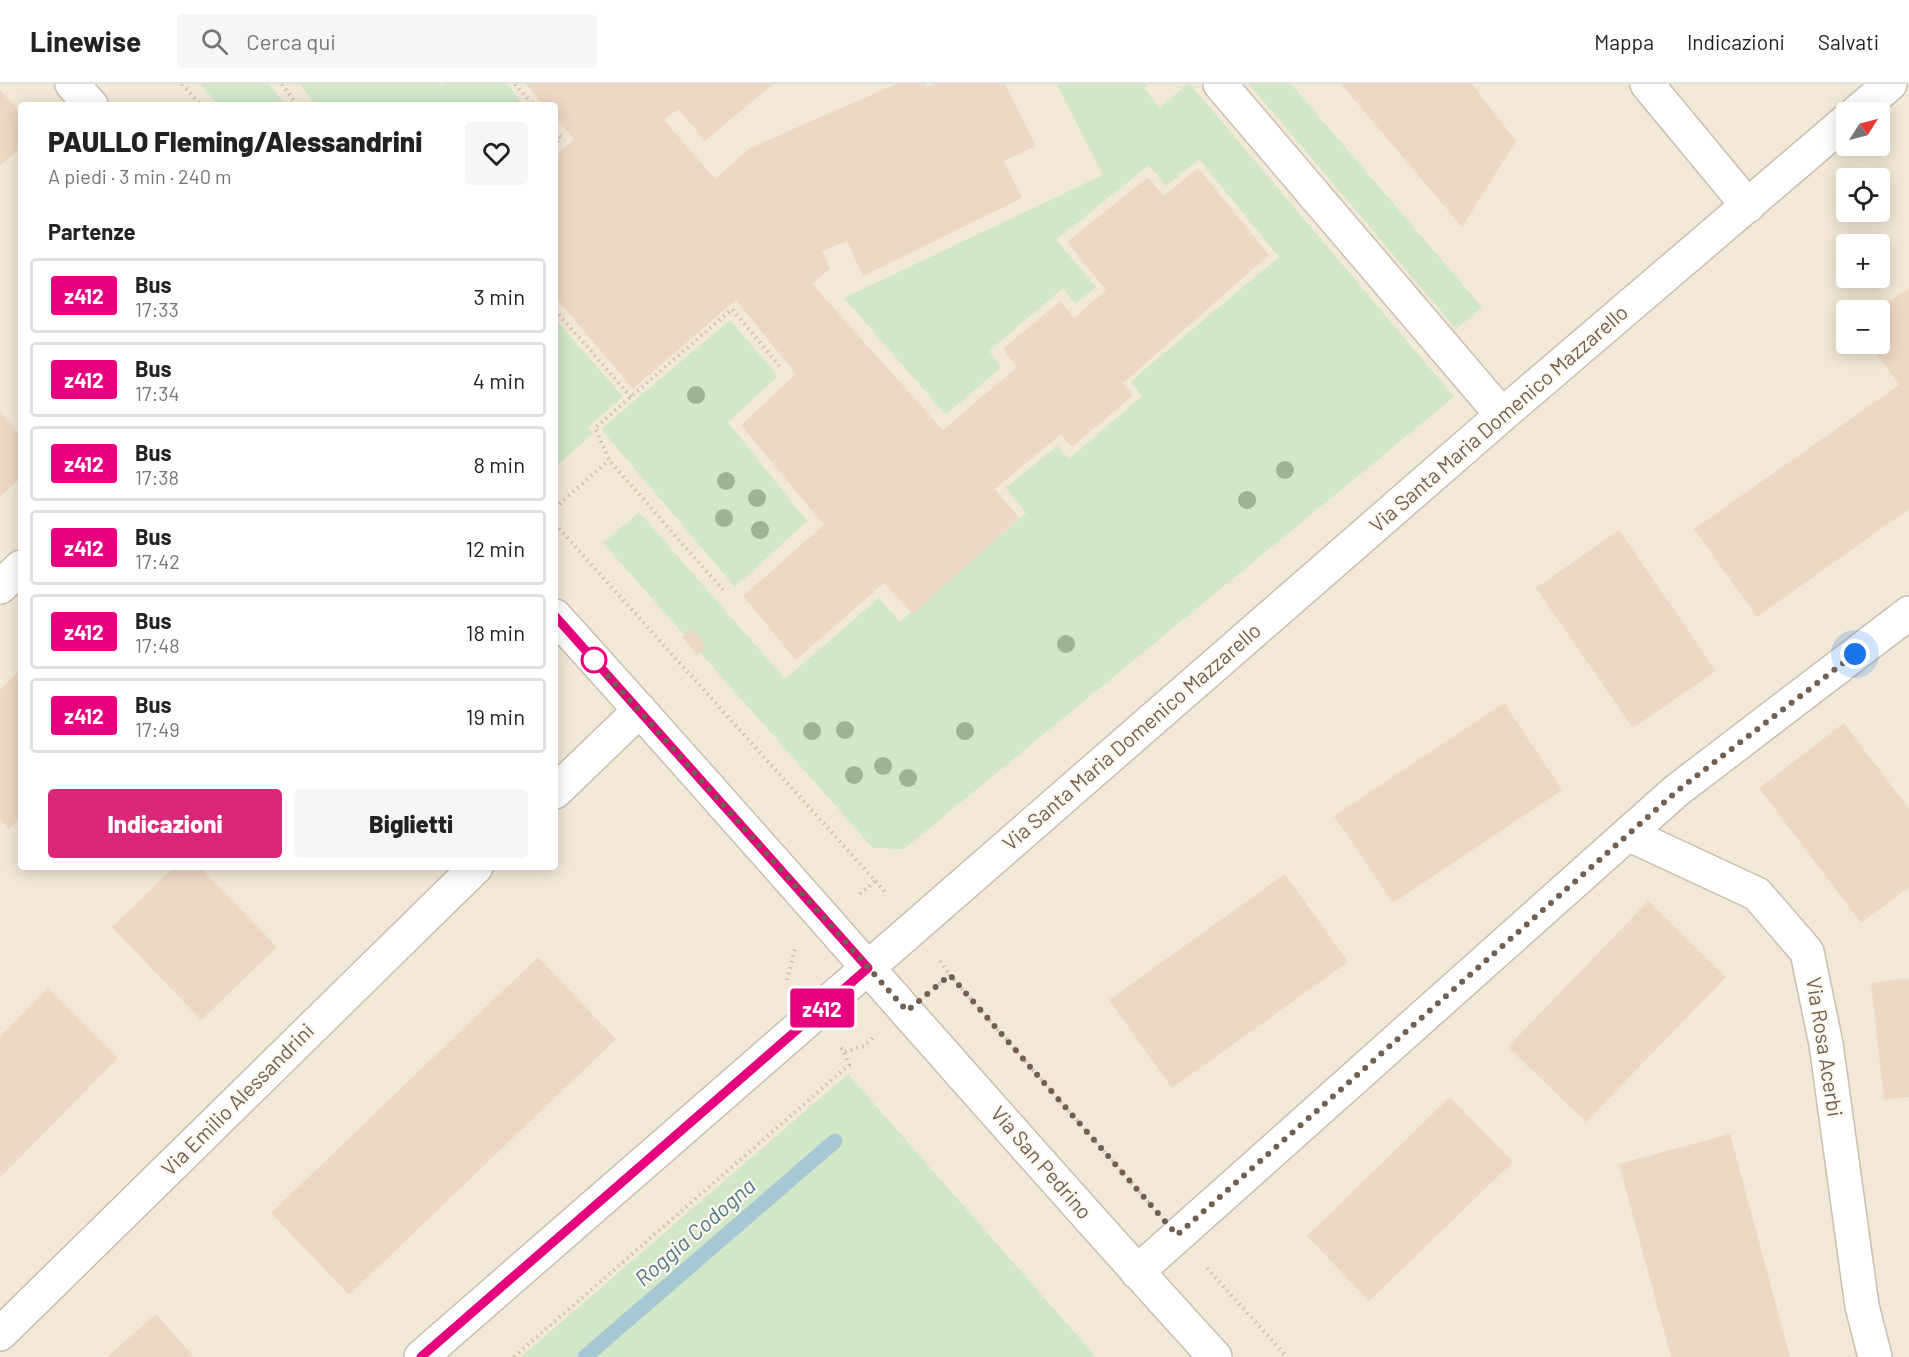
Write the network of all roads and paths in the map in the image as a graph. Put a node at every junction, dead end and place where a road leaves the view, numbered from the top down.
1 (72, 84) edge
2 (182, 84) edge
3 (282, 84) edge
4 (515, 84) edge
5 (1220, 84) edge
6 (1647, 84) edge
7 (1890, 84) edge
8 (88, 102) edge
9 (198, 102) edge
10 (295, 102) edge
11 (530, 102) edge
12 (1869, 102) edge
13 (1836, 130) edge
14 (1748, 206) junction
15 (558, 313) edge
16 (781, 368) dead end
17 (631, 397) junction
18 (1502, 416) junction
19 (609, 460) junction
20 (558, 505) edge
21 (558, 527) edge
22 (18, 570) edge
23 (0, 586) edge
24 (723, 590) dead end
25 (1909, 613) edge
26 (558, 619) edge
27 (640, 710) junction
28 (558, 789) edge
29 (1628, 834) junction
30 (473, 870) edge
31 (916, 925) junction
32 (868, 968) junction
33 (950, 975) junction
34 (907, 1011) junction
35 (844, 1052) dead end
36 (1177, 1235) junction
37 (1137, 1272) junction
38 (0, 1334) edge
39 (421, 1357) edge
40 (514, 1357) edge
41 (1215, 1357) edge
42 (1287, 1357) edge
43 (1875, 1357) edge

1 - 8 street
2 - 9 path
3 - 10 path
4 - 11 path
5 - 18 street
6 - 14 street
7 - 12 street
13 - 14 street, Via Santa Maria Domenico Mazzarello
14 - 18 street, Via Santa Maria Domenico Mazzarello
15 - 17 path
16 - 17 path
17 - 19 path
18 - 31 street, Via Santa Maria Domenico Mazzarello
19 - 20 path
19 - 24 path
21 - 31 path
22 - 23 street
25 - 29 street
26 - 27 street, Via San Pedrino
27 - 28 street
27 - 32 street, Via San Pedrino
29 - 36 street
29 - 43 street, Via Rosa Acerbi
30 - 38 street, Via Emilio Alessandrini
31 - 32 street, Via Santa Maria Domenico Mazzarello
31 - 33 path
32 - 34 street, Via San Pedrino
32 - 39 street, Via Santa Maria Domenico Mazzarello
33 - 34 path
33 - 36 path
34 - 37 street, Via San Pedrino
35 - 40 path
36 - 37 street
36 - 42 path
37 - 41 street, Via San Pedrino

